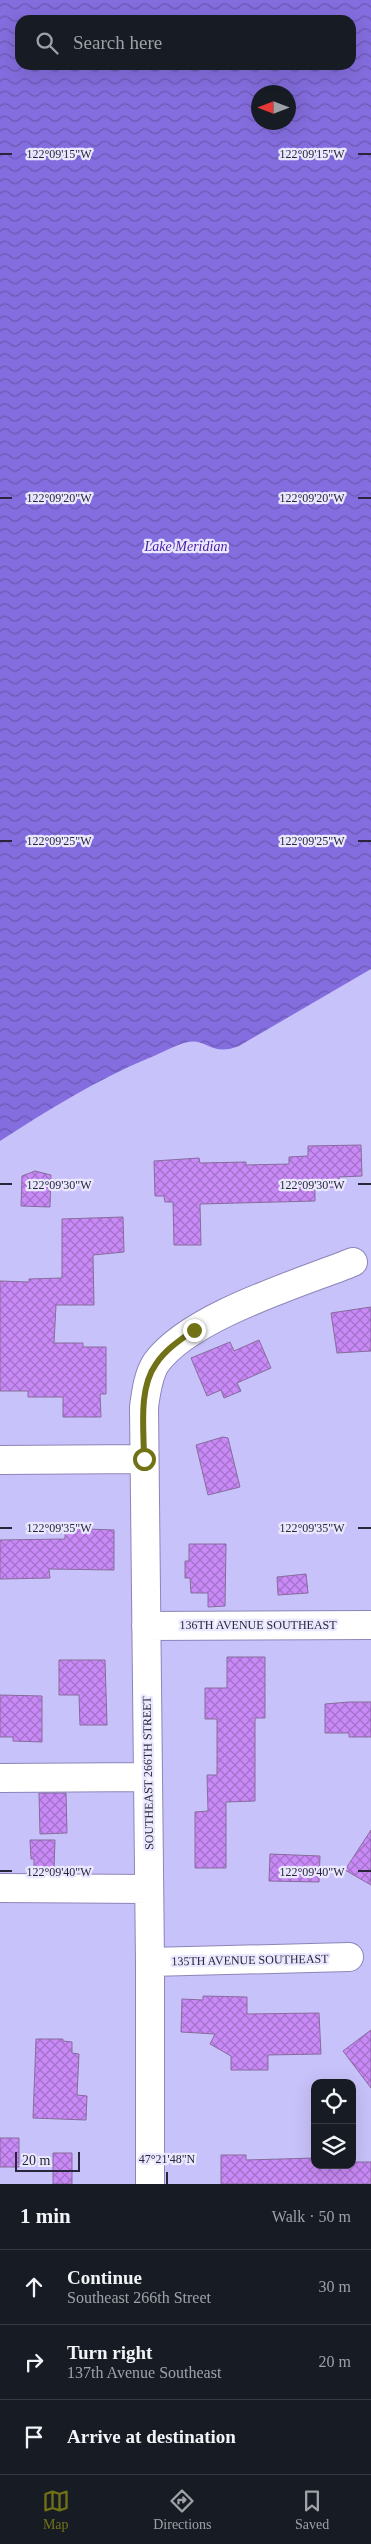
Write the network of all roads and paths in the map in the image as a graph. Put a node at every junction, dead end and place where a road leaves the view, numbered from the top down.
1 (353, 1262) dead end
2 (144, 1459) junction
3 (0, 1460) edge
4 (371, 1625) edge
5 (146, 1626) junction
6 (147, 1777) junction
7 (0, 1778) edge
8 (0, 1888) edge
9 (149, 1889) junction
10 (349, 1957) dead end
11 (150, 1962) junction
12 (150, 2184) edge

1 - 2 street, SOUTHEAST 266TH STREET
2 - 3 street
2 - 5 street, SOUTHEAST 266TH STREET
4 - 5 street, 136TH AVENUE SOUTHEAST
5 - 6 street, SOUTHEAST 266TH STREET
6 - 7 street
6 - 9 street, SOUTHEAST 266TH STREET
8 - 9 street
9 - 11 street, SOUTHEAST 266TH STREET
10 - 11 street, 135TH AVENUE SOUTHEAST
11 - 12 street, SOUTHEAST 266TH STREET

